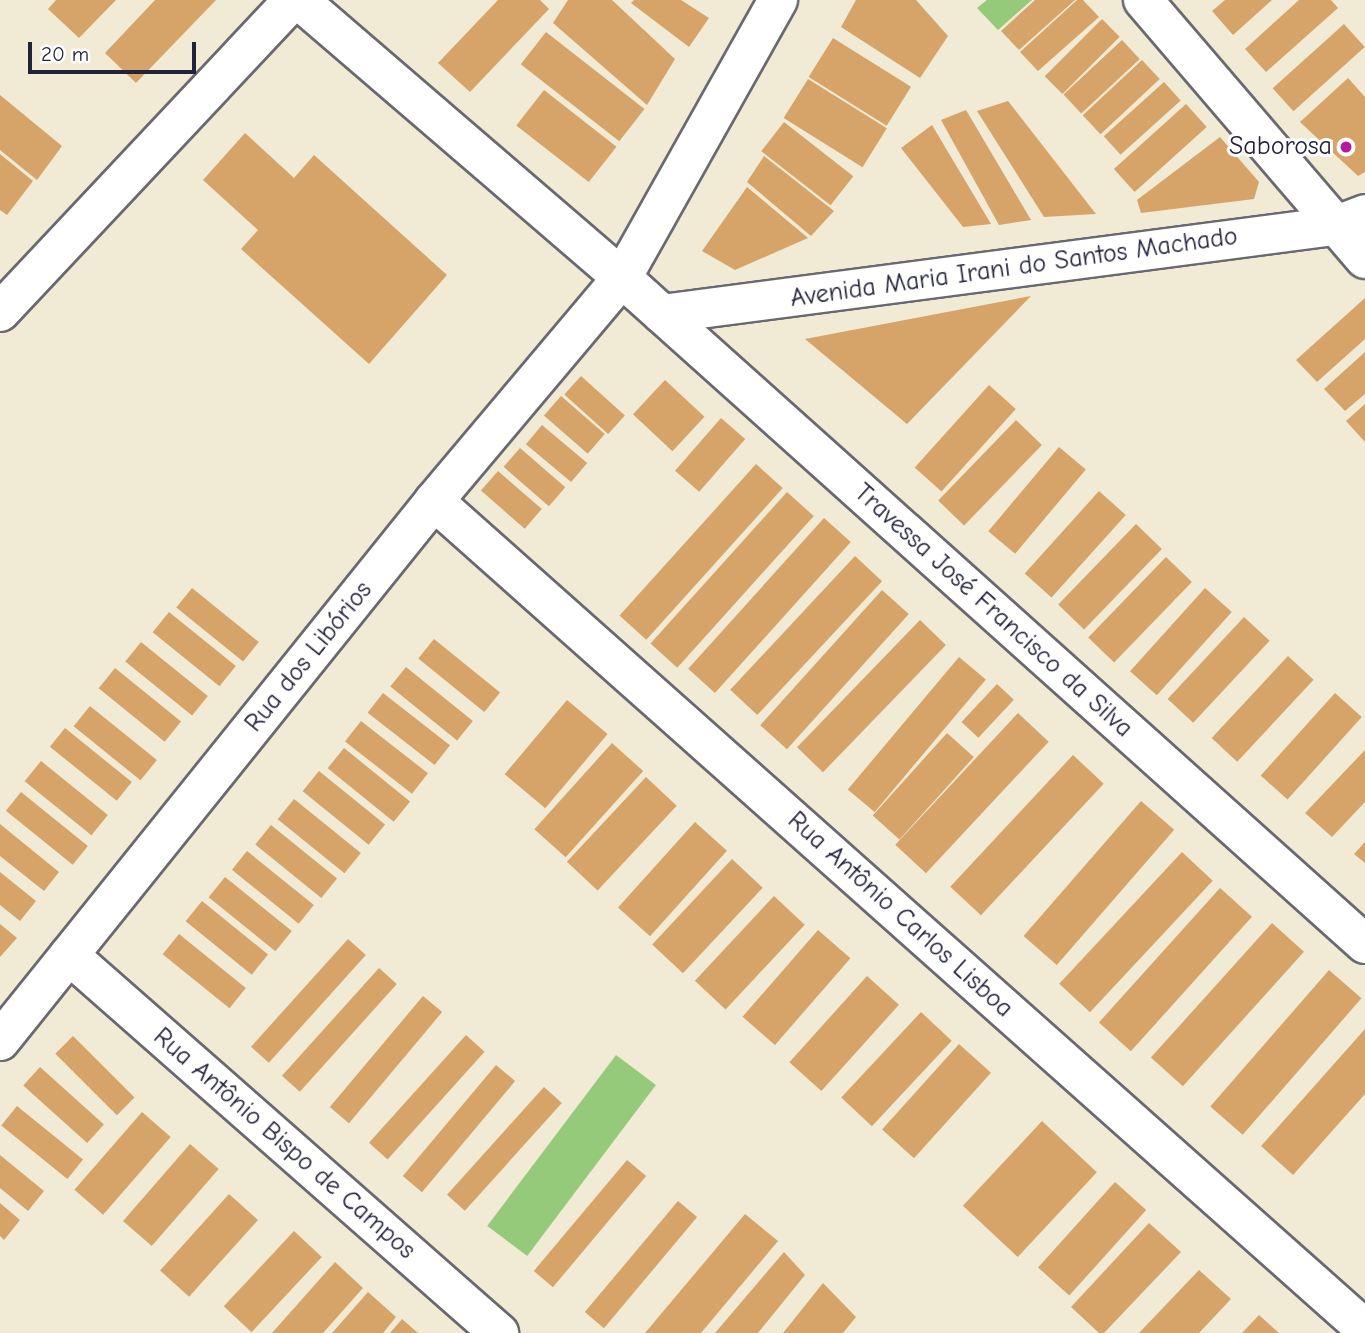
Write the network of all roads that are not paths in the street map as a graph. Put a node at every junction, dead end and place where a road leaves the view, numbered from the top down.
1 (293, 0) edge
2 (299, 0) edge
3 (778, 0) edge
4 (1143, 0) edge
5 (1350, 220) edge
6 (1365, 259) edge
7 (622, 278) junction
8 (0, 312) edge
9 (662, 314) junction
10 (434, 501) junction
11 (1365, 944) edge
12 (69, 955) junction
13 (0, 1041) edge
14 (1365, 1329) edge
15 (499, 1333) edge

1 - 8 street
2 - 7 street, Travessa José Francisco da Silva
3 - 7 street, Rua dos Libórios
4 - 5 street
5 - 6 street
5 - 9 street, Avenida Maria Irani do Santos Machado
7 - 9 street, Travessa José Francisco da Silva
7 - 10 street, Rua dos Libórios
9 - 11 street, Travessa José Francisco da Silva
10 - 12 street, Rua dos Libórios
10 - 14 street, Rua Antônio Carlos Lisboa
12 - 13 street, Rua dos Libórios
12 - 15 street, Rua Antônio Bispo de Campos

